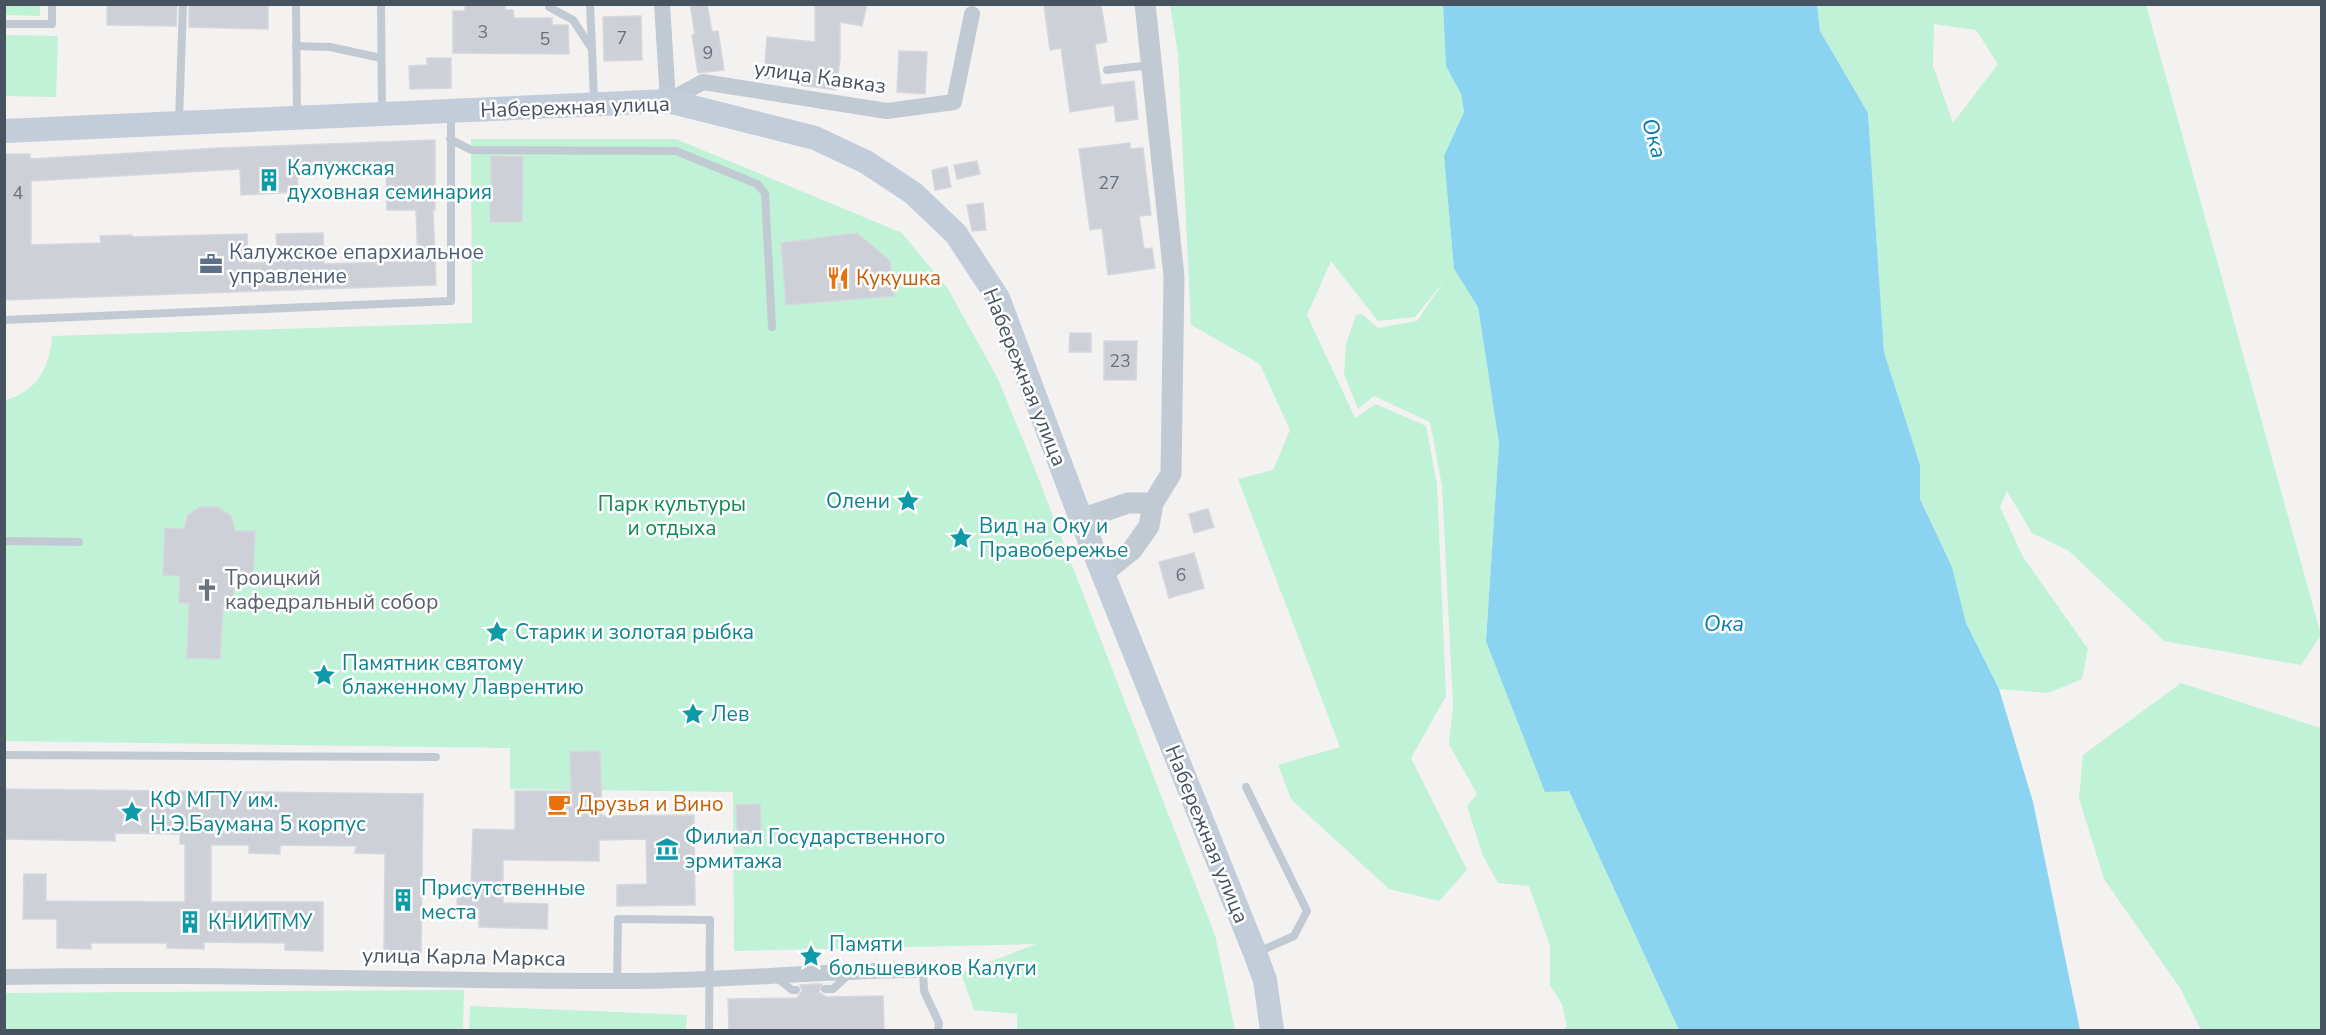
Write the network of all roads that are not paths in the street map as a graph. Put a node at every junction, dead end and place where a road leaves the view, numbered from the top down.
1 (52, 4) edge
2 (183, 4) edge
3 (296, 4) edge
4 (381, 4) edge
5 (549, 4) edge
6 (590, 4) edge
7 (662, 4) edge
8 (1145, 4) edge
9 (972, 14) dead end
10 (4, 24) edge
11 (296, 46) junction
12 (592, 49) junction
13 (381, 58) junction
14 (1152, 65) junction
15 (1107, 70) dead end
16 (668, 101) junction
17 (594, 105) junction
18 (451, 111) junction
19 (382, 114) junction
20 (297, 117) junction
21 (179, 123) junction
22 (4, 131) edge
23 (450, 138) junction
24 (4, 320) edge
25 (772, 327) dead end
26 (1153, 503) junction
27 (1081, 519) junction
28 (4, 541) edge
29 (79, 542) dead end
30 (1102, 574) junction
31 (4, 755) edge
32 (436, 757) dead end
33 (1246, 787) dead end
34 (1255, 953) junction
35 (854, 970) junction
36 (923, 970) joint
37 (774, 975) junction
38 (4, 977) edge
39 (617, 981) junction
40 (710, 981) junction
41 (825, 989) dead end
42 (796, 990) dead end
43 (709, 1030) edge
44 (938, 1030) edge
45 (1272, 1030) edge

1 - 10 lane
2 - 21 lane
3 - 11 lane
4 - 13 lane
5 - 12 lane
6 - 12 lane
7 - 16 street
8 - 14 street
9 - 16 street, улица Кавказ
11 - 13 lane
11 - 20 lane
12 - 17 lane
13 - 19 lane
14 - 15 lane
14 - 26 street
16 - 17 main road, Набережная улица
16 - 27 main road, Набережная улица
17 - 18 main road, Набережная улица
18 - 19 main road, Набережная улица
18 - 23 lane
19 - 20 main road, Набережная улица
20 - 21 main road, Набережная улица
21 - 22 main road, Набережная улица
23 - 24 lane
23 - 25 lane
26 - 27 street
26 - 30 street
27 - 30 main road, Набережная улица
28 - 29 lane
30 - 34 main road, Набережная улица
31 - 32 lane
33 - 34 lane
34 - 45 main road, Набережная улица
35 - 36 street, улица Карла Маркса
35 - 37 street, улица Карла Маркса
35 - 41 lane
36 - 44 lane
37 - 40 street, улица Карла Маркса
37 - 42 lane
38 - 39 street, улица Карла Маркса
39 - 40 street, улица Карла Маркса
39 - 40 lane
40 - 43 lane

